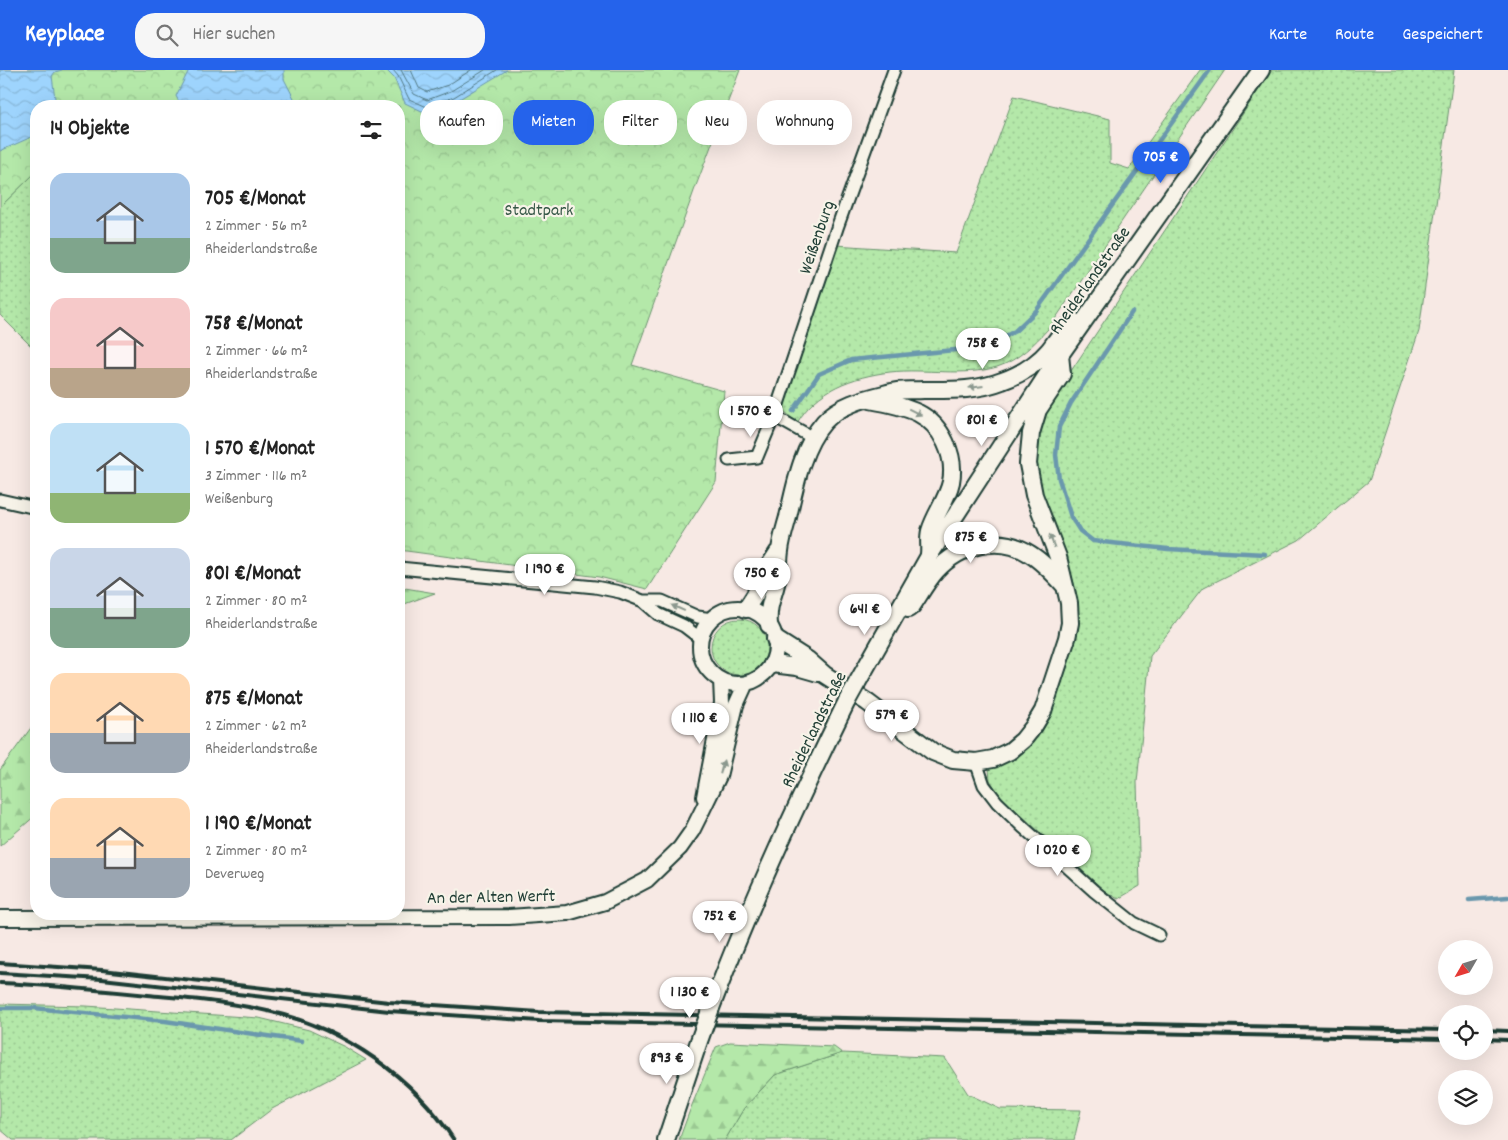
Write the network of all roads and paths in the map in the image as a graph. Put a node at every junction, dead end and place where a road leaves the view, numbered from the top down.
1 (894, 70) edge
2 (1260, 70) edge
3 (1088, 315) junction
4 (1060, 355) junction
5 (868, 399) junction
6 (774, 416) junction
7 (813, 438) junction
8 (729, 460) dead end
9 (0, 500) edge
10 (30, 507) edge
11 (780, 551) junction
12 (929, 556) junction
13 (405, 569) edge
14 (1066, 587) junction
15 (643, 601) junction
16 (746, 610) junction
17 (893, 618) junction
18 (712, 619) junction
19 (772, 632) junction
20 (701, 639) junction
21 (772, 664) junction
22 (825, 675) junction
23 (721, 680) junction
24 (746, 683) junction
25 (976, 762) junction
26 (702, 811) junction
27 (405, 917) edge
28 (0, 918) edge
29 (30, 918) edge
30 (1159, 935) dead end
31 (666, 1140) edge

1 - 6 street, Weißenburg
2 - 3 main road, Rheiderlandstraße
3 - 4 main road, Rheiderlandstraße
3 -> 5 main road
4 - 12 main road, Rheiderlandstraße
14 -> 4 main road
5 - 7 main road
5 -> 12 main road
6 - 7 street
6 - 8 street, Weißenburg
7 - 11 main road
9 - 10 street
11 - 16 main road
11 - 19 main road
12 - 17 main road, Rheiderlandstraße
13 - 15 street
14 - 17 main road
14 - 25 main road
18 -> 15 street
15 - 20 street
16 - 18 street
16 - 19 street
17 - 31 main road, Rheiderlandstraße, bridge
18 - 20 street
19 - 21 street
19 - 22 main road
20 - 23 street
21 - 22 main road
21 - 24 street
22 - 25 main road
23 - 24 street
23 - 26 street, An der Alten Werft
26 -> 24 street, An der Alten Werft
25 - 30 street
26 - 27 street, An der Alten Werft
28 - 29 street, An der Alten Werft

